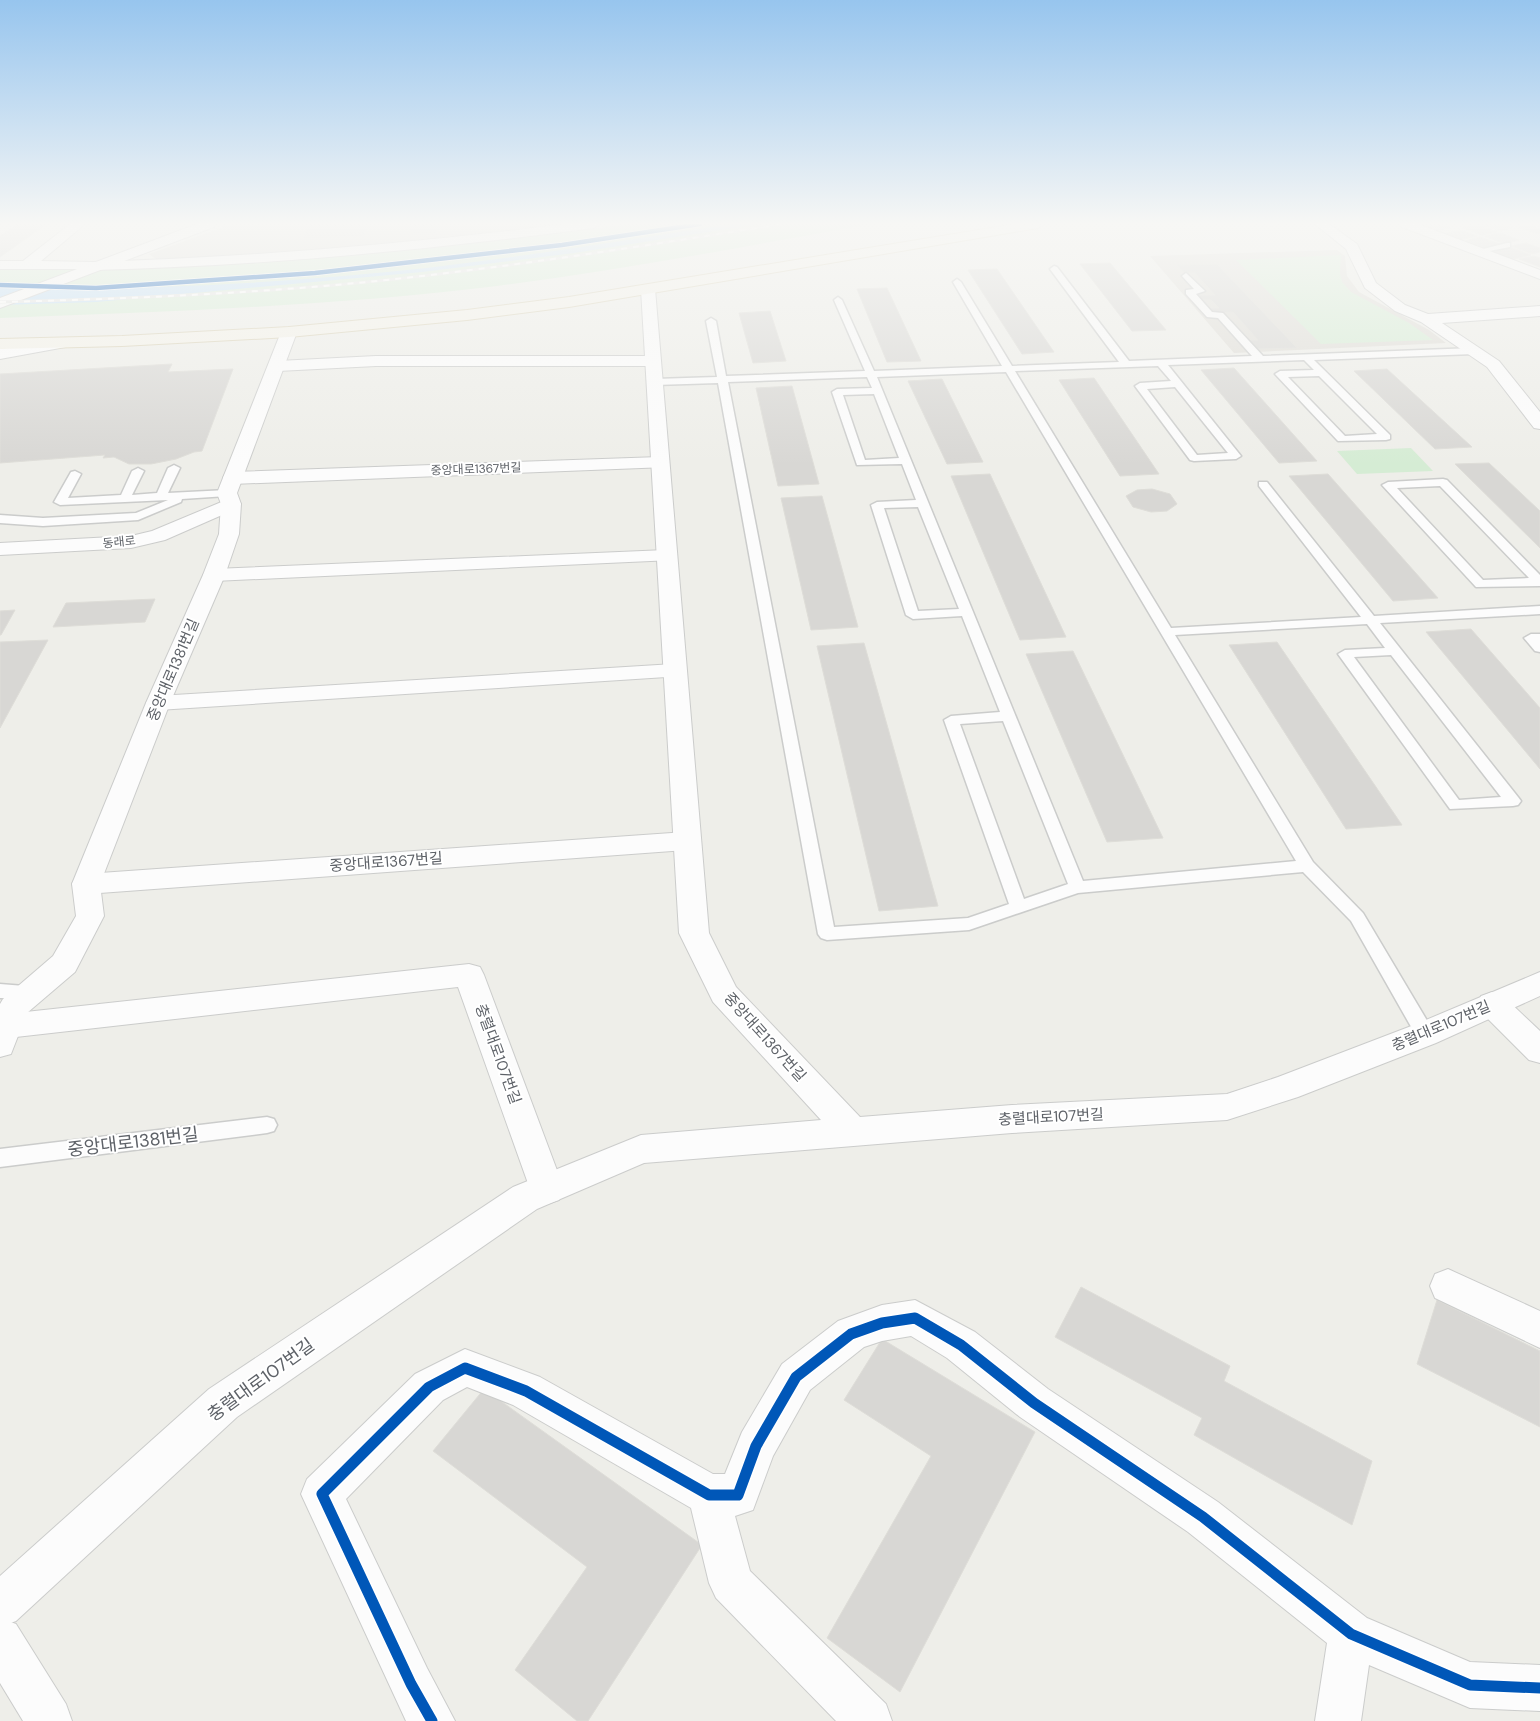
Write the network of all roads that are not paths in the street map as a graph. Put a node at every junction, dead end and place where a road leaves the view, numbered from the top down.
1 (551, 304) edge
2 (649, 304) edge
3 (840, 304) edge
4 (971, 304) edge
5 (1081, 304) edge
6 (1200, 304) edge
7 (1395, 304) edge
8 (1540, 311) edge
9 (1426, 319) junction
10 (711, 321) dead end
11 (289, 332) junction
12 (65, 343) junction
13 (0, 344) edge
14 (1474, 351) junction
15 (0, 354) edge
16 (1306, 357) junction
17 (1260, 359) junction
18 (653, 361) junction
19 (1161, 363) junction
20 (1126, 364) junction
21 (278, 366) junction
22 (1010, 369) junction
23 (1321, 372) junction
24 (871, 374) junction
25 (723, 380) junction
26 (654, 382) junction
27 (1178, 384) junction
28 (877, 391) junction
29 (1540, 424) edge
30 (906, 461) junction
31 (660, 463) junction
32 (174, 468) dead end
33 (138, 471) dead end
34 (75, 474) dead end
35 (1263, 484) dead end
36 (230, 492) junction
37 (188, 495) junction
38 (162, 496) junction
39 (125, 498) junction
40 (922, 503) junction
41 (138, 516) joint
42 (0, 519) edge
43 (0, 549) edge
44 (666, 556) junction
45 (214, 575) junction
46 (1539, 582) edge
47 (1540, 610) edge
48 (966, 612) junction
49 (1370, 621) junction
50 (1167, 632) junction
51 (1540, 638) edge
52 (1540, 648) edge
53 (1394, 651) junction
54 (674, 671) junction
55 (158, 703) junction
56 (1007, 716) junction
57 (686, 841) junction
58 (1307, 866) junction
59 (86, 884) junction
60 (1077, 887) junction
61 (1018, 907) junction
62 (469, 975) joint
63 (1540, 983) edge
64 (0, 991) edge
65 (31, 992) junction
66 (1492, 1004) junction
67 (1424, 1034) junction
68 (3, 1035) edge
69 (1540, 1051) edge
70 (267, 1125) dead end
71 (853, 1132) junction
72 (0, 1158) edge
73 (547, 1189) junction
74 (1448, 1286) dead end
75 (1540, 1330) edge
76 (709, 1495) junction
77 (0, 1605) edge
78 (1351, 1634) junction
79 (0, 1640) edge
80 (1540, 1688) edge
81 (49, 1721) edge
82 (432, 1721) edge
83 (870, 1721) edge
84 (1338, 1721) edge

1 - 11 main road
2 - 18 street, 중앙대로1367번길
3 - 24 lane
4 - 22 lane
5 - 20 lane
6 - 17 lane
7 - 9 street
8 - 9 street
9 - 14 street
10 - 25 lane
11 - 12 main road
11 - 21 street, 중앙대로1381번길
12 - 13 main road
12 - 15 street
14 - 16 lane
14 - 29 street
16 - 17 lane
16 - 23 lane
17 - 19 lane
18 - 21 street
18 - 26 street, 중앙대로1367번길
19 - 20 lane
19 - 27 lane
20 - 22 lane
21 - 36 street, 중앙대로1381번길
22 - 24 lane
22 - 50 lane
23 - 23 lane
24 - 25 lane
24 - 28 lane
25 - 26 lane
25 - 61 lane
26 - 31 street, 중앙대로1367번길
27 - 27 lane
28 - 30 lane
28 - 30 lane
30 - 40 lane
31 - 36 street, 중앙대로1367번길
31 - 44 street, 중앙대로1367번길
32 - 38 lane
33 - 39 lane
34 - 39 lane
35 - 49 lane
36 - 37 lane
36 - 43 street, 동래로
36 - 45 street, 중앙대로1381번길
37 - 38 lane
37 - 41 lane
38 - 39 lane
40 - 48 lane
40 - 48 lane
41 - 42 lane
44 - 45 street
44 - 54 street, 중앙대로1367번길
45 - 55 street, 중앙대로1381번길
46 - 46 lane
47 - 49 lane
48 - 56 lane
49 - 50 lane
49 - 53 lane
50 - 58 lane
51 - 52 lane
53 - 53 lane
54 - 55 street
54 - 57 street, 중앙대로1367번길
55 - 59 street, 중앙대로1381번길
56 - 60 lane
56 - 61 lane
57 - 59 street, 중앙대로1367번길
57 - 71 street, 중앙대로1367번길
58 - 60 lane
58 - 67 lane
59 - 65 street, 중앙대로1381번길
60 - 61 lane
62 - 68 street, 중앙대로1381번길
62 - 73 street, 충렬대로107번길
63 - 66 street, 충렬대로107번길
64 - 65 lane
65 - 68 street, 중앙대로1381번길
66 - 67 street, 충렬대로107번길
66 - 69 street
67 - 71 street, 충렬대로107번길
70 - 72 lane, 중앙대로1381번길
71 - 73 street, 충렬대로107번길
73 - 77 street, 충렬대로107번길
74 - 75 street
76 - 78 street
76 - 82 street
76 - 83 street
78 - 80 street
78 - 84 street
79 - 81 street

